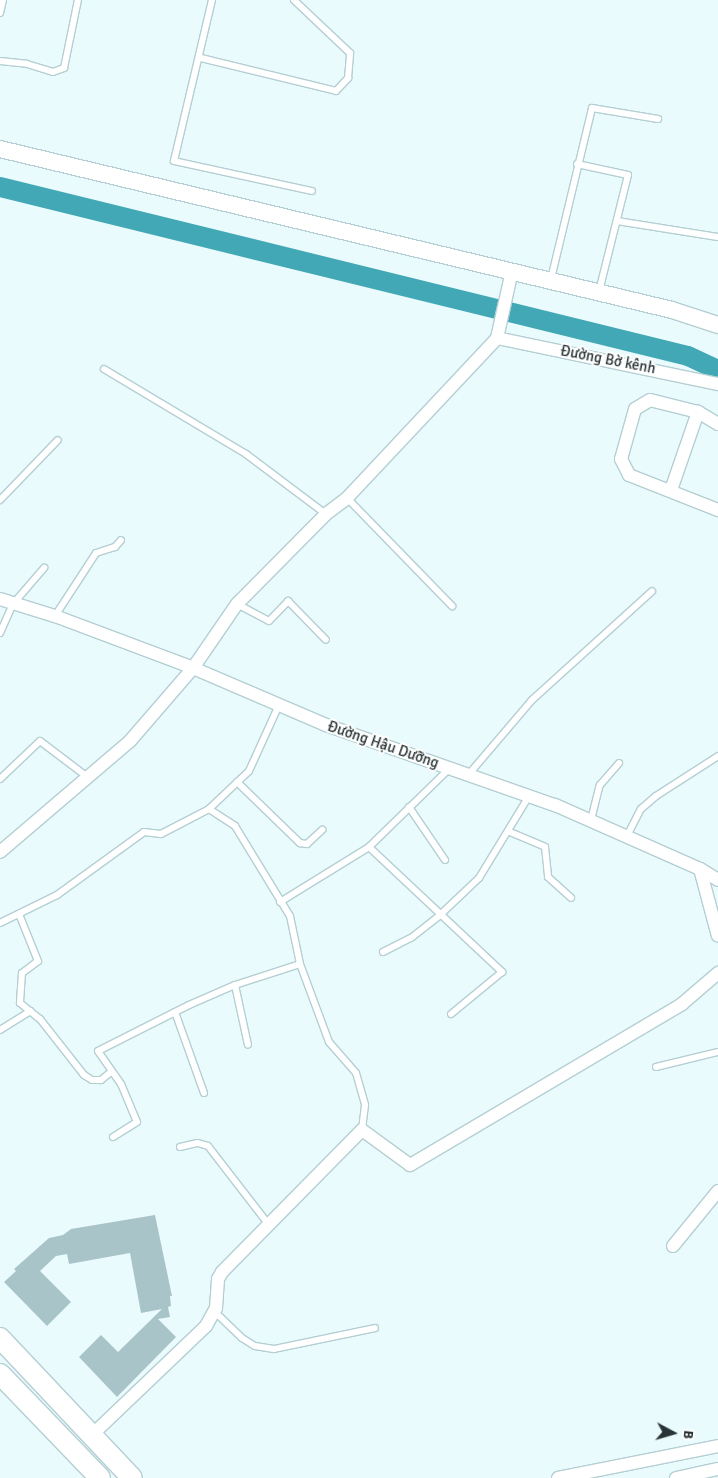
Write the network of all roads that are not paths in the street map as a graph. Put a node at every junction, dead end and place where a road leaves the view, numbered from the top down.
1 (3, 0) edge
2 (78, 0) edge
3 (212, 0) edge
4 (294, 0) edge
5 (0, 13) edge
6 (200, 58) junction
7 (0, 61) edge
8 (658, 120) dead end
9 (0, 149) edge
10 (577, 164) junction
11 (312, 191) dead end
12 (618, 220) junction
13 (718, 237) edge
14 (512, 271) junction
15 (551, 281) junction
16 (599, 292) junction
17 (718, 325) edge
18 (497, 338) junction
19 (104, 369) dead end
20 (718, 384) edge
21 (698, 412) junction
22 (718, 424) edge
23 (58, 440) dead end
24 (671, 490) junction
25 (347, 498) junction
26 (0, 500) edge
27 (718, 508) edge
28 (326, 514) junction
29 (121, 540) dead end
30 (44, 568) dead end
31 (652, 590) dead end
32 (0, 599) edge
33 (13, 604) junction
34 (237, 604) junction
35 (452, 606) dead end
36 (56, 616) junction
37 (0, 633) edge
38 (326, 640) dead end
39 (193, 668) junction
40 (279, 705) junction
41 (718, 756) edge
42 (619, 763) dead end
43 (450, 768) junction
44 (468, 774) junction
45 (0, 779) edge
46 (89, 779) junction
47 (237, 782) junction
48 (529, 796) junction
49 (409, 806) junction
50 (209, 809) junction
51 (591, 820) junction
52 (322, 830) dead end
53 (510, 832) junction
54 (626, 838) junction
55 (368, 847) junction
56 (0, 852) edge
57 (445, 860) dead end
58 (700, 869) junction
59 (718, 880) edge
60 (571, 898) dead end
61 (280, 902) junction
62 (19, 914) junction
63 (440, 915) junction
64 (0, 923) edge
65 (718, 936) edge
66 (383, 952) dead end
67 (300, 964) junction
68 (718, 973) edge
69 (235, 985) junction
70 (30, 1011) junction
71 (175, 1012) junction
72 (451, 1014) dead end
73 (0, 1030) edge
74 (248, 1045) dead end
75 (718, 1052) edge
76 (656, 1067) dead end
77 (111, 1072) junction
78 (204, 1093) dead end
79 (362, 1130) junction
80 (113, 1137) dead end
81 (180, 1147) dead end
82 (718, 1191) edge
83 (270, 1226) junction
84 (673, 1246) dead end
85 (215, 1312) junction
86 (375, 1328) dead end
87 (0, 1338) edge
88 (0, 1374) edge
89 (0, 1390) edge
90 (92, 1434) junction
91 (718, 1446) edge
92 (718, 1469) edge
93 (85, 1478) edge
94 (100, 1478) edge
95 (132, 1478) edge
96 (558, 1478) edge
97 (676, 1478) edge

1 - 5 lane
2 - 7 lane
3 - 6 lane
4 - 6 lane
6 - 11 lane
8 - 10 lane
9 - 14 street
10 - 12 lane
10 - 15 lane
12 - 13 lane
12 - 16 lane
14 - 15 street
14 - 18 street
15 - 16 street
16 - 17 street
18 - 20 street, Đường Bờ kênh
18 - 25 street
19 - 28 lane
21 - 22 street
21 - 24 street
21 - 24 street
23 - 26 lane
24 - 27 street
25 - 28 street
25 - 35 lane
28 - 34 street
29 - 36 lane
30 - 33 lane
31 - 44 lane
32 - 33 street, Đường Hậu Dưỡng
33 - 36 street, Đường Hậu Dưỡng
33 - 37 lane
34 - 38 lane
34 - 39 street
36 - 39 street, Đường Hậu Dưỡng
39 - 40 street, Đường Hậu Dưỡng
39 - 46 street
40 - 43 street, Đường Hậu Dưỡng
40 - 47 lane
41 - 54 lane
42 - 51 lane
43 - 44 street, Đường Hậu Dưỡng
43 - 49 lane
44 - 48 street, Đường Hậu Dưỡng
45 - 46 lane
46 - 56 street
47 - 50 lane
47 - 52 lane
48 - 51 street, Đường Hậu Dưỡng
48 - 53 lane
49 - 55 lane
49 - 57 lane
50 - 61 lane
50 - 62 lane
51 - 54 street, Đường Hậu Dưỡng
53 - 60 lane
53 - 63 lane
54 - 58 street, Đường Hậu Dưỡng
55 - 61 lane
55 - 63 lane
58 - 59 street, Đường Hậu Dưỡng
58 - 65 street
61 - 67 lane
62 - 64 lane
62 - 70 lane
63 - 66 lane
63 - 72 lane
67 - 69 lane
67 - 79 lane
68 - 79 street
69 - 71 lane
69 - 74 lane
70 - 73 lane
70 - 77 lane
71 - 77 lane
71 - 78 lane
75 - 76 lane
77 - 80 lane
79 - 83 street
81 - 83 lane
82 - 84 street
83 - 85 street
85 - 86 lane
85 - 90 street
87 - 90 main road
88 - 94 main road
89 - 93 main road
90 - 95 main road
91 - 96 street
92 - 97 street

